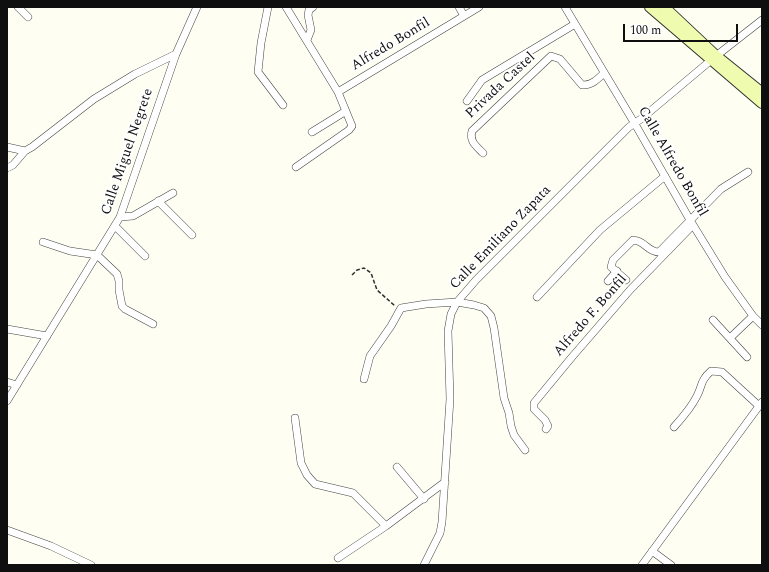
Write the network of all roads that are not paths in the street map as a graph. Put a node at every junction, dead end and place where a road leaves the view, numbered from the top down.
1 (18, 7) edge
2 (197, 7) edge
3 (268, 7) edge
4 (286, 7) edge
5 (313, 7) edge
6 (459, 7) edge
7 (479, 7) edge
8 (565, 7) edge
9 (650, 7) edge
10 (664, 7) edge
11 (464, 16) junction
12 (28, 17) dead end
13 (762, 20) edge
14 (575, 24) junction
15 (307, 40) junction
16 (176, 54) junction
17 (713, 58) junction
18 (604, 73) junction
19 (338, 92) junction
20 (762, 93) edge
21 (467, 100) dead end
22 (762, 103) edge
23 (284, 105) dead end
24 (346, 111) junction
25 (635, 124) junction
26 (312, 132) dead end
27 (7, 147) edge
28 (25, 151) junction
29 (483, 153) dead end
30 (296, 167) dead end
31 (7, 168) edge
32 (748, 172) dead end
33 (664, 176) junction
34 (173, 193) dead end
35 (158, 201) junction
36 (120, 217) junction
37 (691, 222) junction
38 (115, 226) junction
39 (192, 235) dead end
40 (43, 242) dead end
41 (97, 255) junction
42 (145, 256) dead end
43 (617, 272) junction
44 (626, 280) dead end
45 (608, 281) dead end
46 (537, 297) dead end
47 (457, 302) junction
48 (753, 316) junction
49 (713, 320) dead end
50 (153, 324) dead end
51 (762, 325) edge
52 (7, 328) edge
53 (47, 336) junction
54 (730, 338) junction
55 (747, 357) dead end
56 (364, 379) dead end
57 (7, 382) edge
58 (17, 385) junction
59 (7, 400) edge
60 (760, 404) edge
61 (295, 418) dead end
62 (674, 427) dead end
63 (546, 429) dead end
64 (525, 450) dead end
65 (397, 468) dead end
66 (445, 482) junction
67 (424, 499) junction
68 (386, 526) junction
69 (7, 530) edge
70 (652, 551) junction
71 (338, 558) dead end
72 (91, 565) edge
73 (424, 565) edge
74 (642, 565) edge
75 (671, 565) edge

1 - 12 street
2 - 16 street, Calle Miguel Negrete
3 - 23 street
4 - 15 street
5 - 15 street
6 - 11 street
7 - 11 street, Alfredo Bonfil
8 - 14 street, Calle Alfredo Bonfil
9 - 17 main road
10 - 17 main road
11 - 19 street, Alfredo Bonfil
13 - 17 street, Calle Emiliano Zapata
14 - 18 street, Calle Alfredo Bonfil
14 - 21 street, Privada Castel
15 - 19 street
16 - 28 street
16 - 36 street, Calle Miguel Negrete
17 - 20 main road
17 - 22 main road
17 - 25 street, Calle Emiliano Zapata
18 - 25 street, Calle Alfredo Bonfil
18 - 29 street, Privada Castel
19 - 24 street
24 - 26 street
24 - 30 street
25 - 33 street, Calle Alfredo Bonfil
25 - 47 street, Calle Emiliano Zapata
27 - 28 street
28 - 31 street
32 - 37 street
33 - 37 street, Calle Alfredo Bonfil
33 - 46 street
34 - 35 street
35 - 36 street
35 - 39 street
36 - 38 street, Calle Miguel Negrete
37 - 43 street
37 - 48 street, Calle Alfredo Bonfil
37 - 63 street, Alfredo F. Bonfil
38 - 41 street, Calle Miguel Negrete
38 - 42 street
40 - 41 street
41 - 50 street
41 - 53 street, Calle Miguel Negrete
43 - 44 street
43 - 45 street
47 - 56 street
47 - 64 street
47 - 66 street, Calle Emiliano Zapata
48 - 51 street, Calle Alfredo Bonfil
48 - 54 street
49 - 54 street
52 - 53 street
53 - 58 street, Calle Miguel Negrete
54 - 55 street
57 - 58 street
58 - 59 street, Calle Miguel Negrete
60 - 62 street
60 - 70 street
61 - 68 street
65 - 67 street
66 - 67 street
66 - 73 street, Calle Emiliano Zapata
67 - 68 street
68 - 71 street
69 - 72 street
70 - 74 street
70 - 75 street

